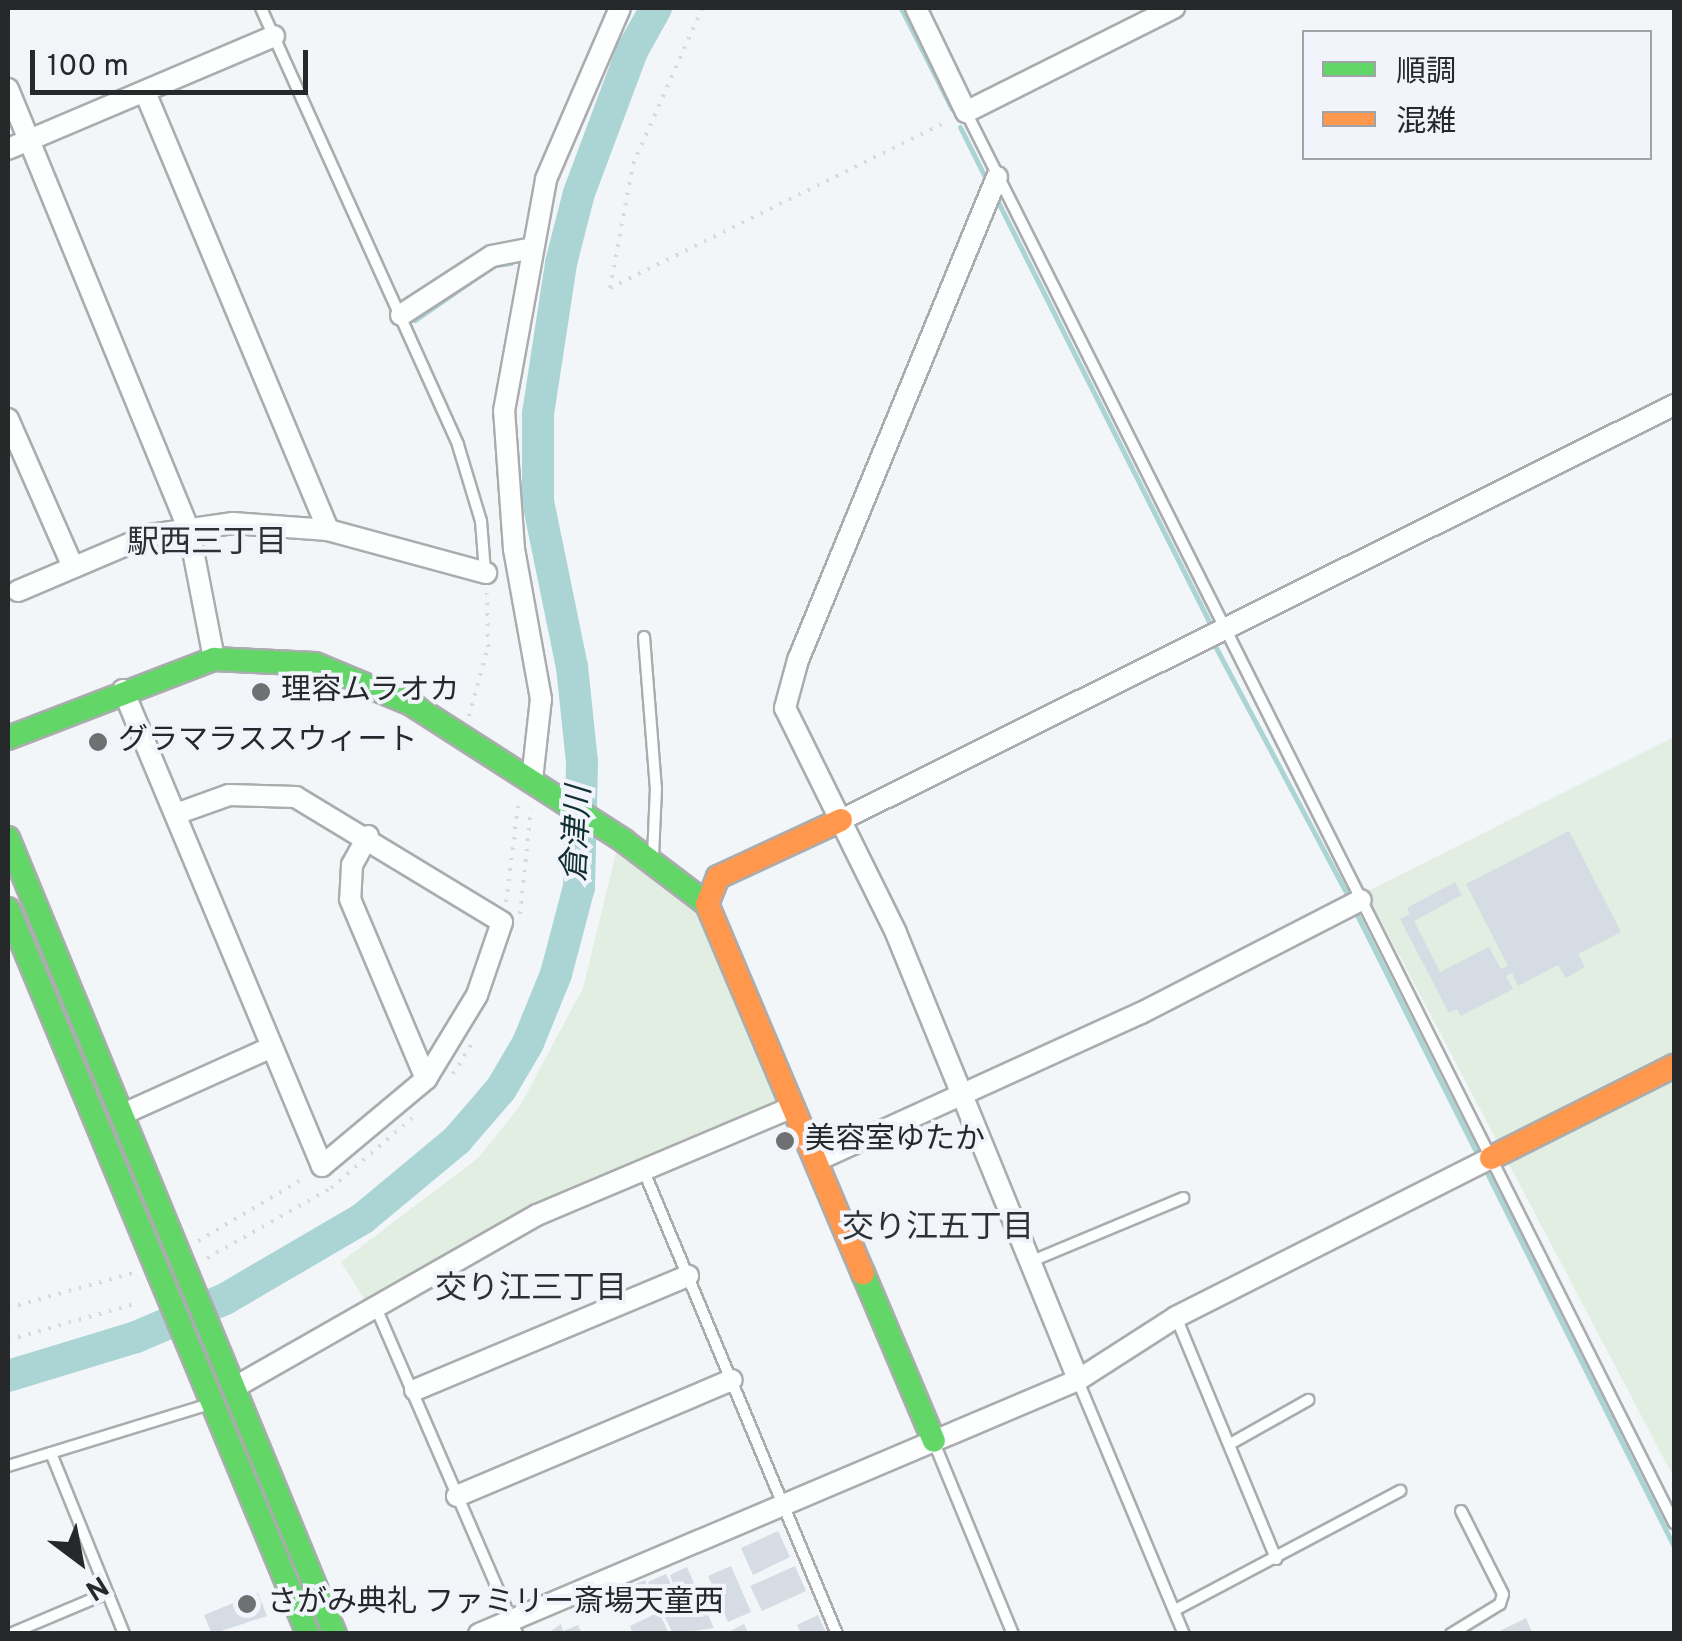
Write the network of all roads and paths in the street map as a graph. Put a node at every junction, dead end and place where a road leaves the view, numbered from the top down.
1 (262, 8) edge
2 (620, 8) edge
3 (702, 8) edge
4 (916, 8) edge
5 (1174, 8) edge
6 (274, 36) junction
7 (8, 88) edge
8 (145, 92) junction
9 (966, 112) junction
10 (29, 140) junction
11 (8, 148) edge
12 (997, 176) junction
13 (530, 250) junction
14 (401, 315) junction
15 (1674, 406) edge
16 (8, 419) edge
17 (189, 530) junction
18 (328, 530) junction
19 (72, 565) junction
20 (486, 574) junction
21 (18, 591) dead end
22 (1224, 632) junction
23 (644, 637) dead end
24 (214, 659) junction
25 (123, 690) junction
26 (462, 736) junction
27 (8, 738) edge
28 (532, 781) junction
29 (176, 814) junction
30 (841, 820) junction
31 (368, 836) junction
32 (8, 838) edge
33 (653, 863) junction
34 (1361, 900) junction
35 (706, 904) junction
36 (8, 909) edge
37 (502, 922) junction
38 (272, 1046) junction
39 (1674, 1066) edge
40 (426, 1080) junction
41 (964, 1098) junction
42 (793, 1106) junction
43 (123, 1114) junction
44 (1491, 1158) junction
45 (818, 1160) junction
46 (322, 1166) junction
47 (644, 1169) junction
48 (1183, 1198) dead end
49 (179, 1248) junction
50 (1032, 1261) junction
51 (688, 1276) junction
52 (157, 1278) junction
53 (138, 1304) dead end
54 (8, 1308) edge
55 (377, 1310) junction
56 (1176, 1317) junction
57 (8, 1340) edge
58 (732, 1380) junction
59 (1078, 1380) junction
60 (238, 1386) junction
61 (415, 1390) junction
62 (1308, 1400) dead end
63 (211, 1404) junction
64 (934, 1441) junction
65 (1230, 1444) junction
66 (50, 1453) junction
67 (8, 1466) edge
68 (1400, 1490) dead end
69 (457, 1496) junction
70 (784, 1503) junction
71 (1460, 1511) dead end
72 (1674, 1523) edge
73 (1276, 1559) junction
74 (107, 1593) junction
75 (1175, 1610) junction
76 (514, 1627) edge
77 (10, 1634) edge
78 (124, 1634) edge
79 (308, 1634) edge
80 (335, 1634) edge
81 (479, 1634) edge
82 (837, 1634) edge
83 (1013, 1634) edge
84 (1184, 1634) edge
85 (1450, 1634) edge

1 - 6 lane
2 - 13 street
3 - 9 path
4 - 9 street
5 - 9 street
6 - 8 street
6 - 14 lane
7 - 10 street
8 - 10 street
8 - 18 street
9 - 12 lane
10 - 11 street
10 - 17 street
12 - 22 lane
12 - 30 street
13 - 14 street
13 - 28 street
14 - 20 lane
15 - 22 street
16 - 19 street
17 - 18 street
17 - 19 street
17 - 24 street
18 - 20 street
19 - 21 street
20 - 26 path
22 - 30 street
22 - 34 lane
23 - 33 lane
24 - 25 street
24 - 26 street
25 - 27 street
25 - 29 street
26 - 28 street
28 - 33 street
28 - 37 path
29 - 31 street
29 - 38 street
30 - 35 street
30 - 41 street
31 - 37 street
31 - 40 street
32 - 43 street
33 - 35 street
34 - 41 street
34 - 44 lane
35 - 42 street
36 - 52 street
37 - 40 street
38 - 43 street
38 - 46 street
39 - 44 street
40 - 46 street
41 - 45 street
41 - 50 street
42 - 45 street
42 - 47 street
43 - 49 street
44 - 56 street
44 - 72 lane
45 - 64 street
46 - 49 path
47 - 51 lane
47 - 55 street
48 - 50 lane
49 - 60 street
50 - 59 street
51 - 58 lane
51 - 61 street
52 - 54 path
52 - 63 street
53 - 57 path
55 - 60 street
55 - 61 lane
56 - 59 street
56 - 65 lane
58 - 69 street
58 - 70 lane
59 - 64 street
59 - 75 lane
60 - 80 street
61 - 69 lane
62 - 65 lane
63 - 66 lane
63 - 79 street
64 - 70 street
64 - 83 lane
65 - 73 lane
66 - 67 lane
66 - 74 lane
68 - 73 lane
69 - 76 lane
70 - 76 street
70 - 82 lane
71 - 85 lane
73 - 75 lane
74 - 77 lane
74 - 78 lane
75 - 84 lane
76 - 81 street

